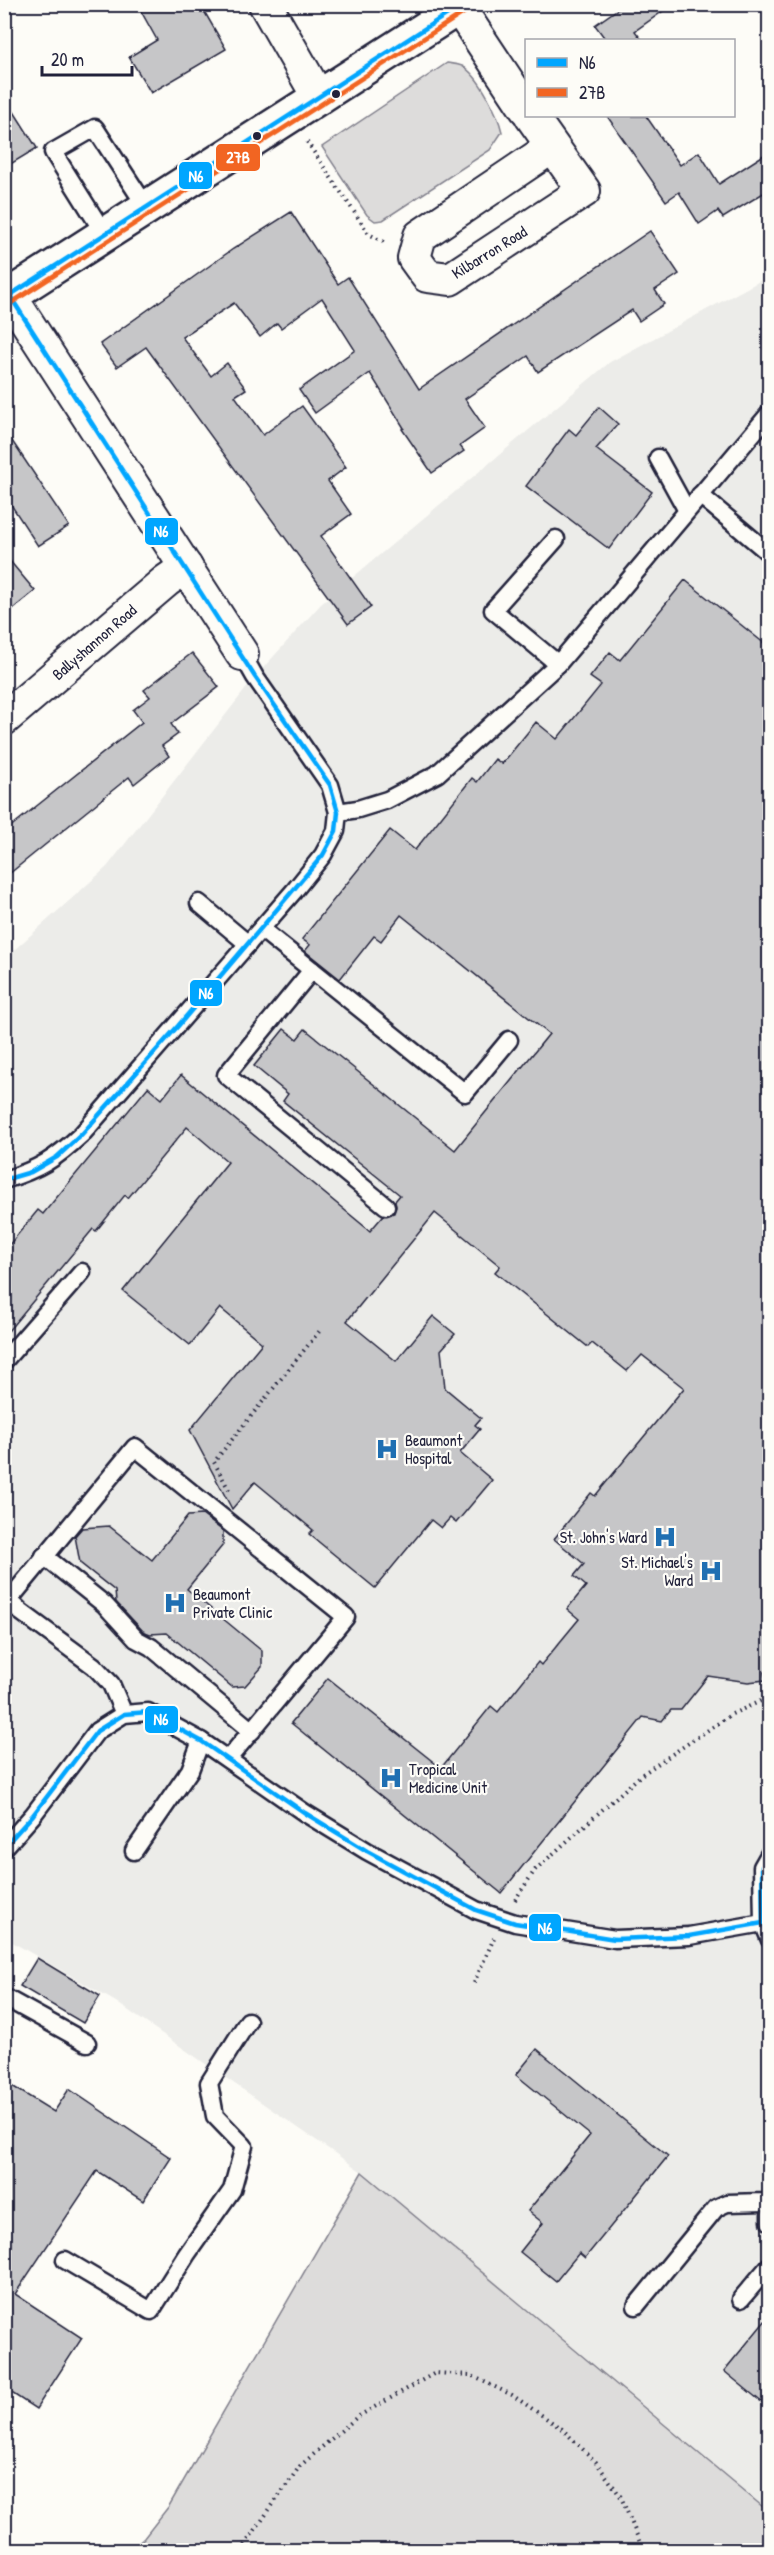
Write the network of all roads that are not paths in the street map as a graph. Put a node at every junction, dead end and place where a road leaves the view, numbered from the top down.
1 (265, 4) edge
2 (462, 6) edge
3 (319, 98) junction
4 (525, 107) edge
5 (532, 117) edge
6 (552, 147) junction
7 (147, 208) junction
8 (105, 235) junction
9 (7, 297) edge
10 (770, 413) edge
11 (658, 458) dead end
12 (700, 495) junction
13 (686, 509) junction
14 (556, 539) dead end
15 (770, 555) edge
16 (186, 567) junction
17 (242, 654) joint
18 (558, 664) junction
19 (4, 719) edge
20 (338, 812) junction
21 (199, 903) dead end
22 (261, 929) junction
23 (248, 944) junction
24 (312, 970) junction
25 (508, 1040) dead end
26 (4, 1180) edge
27 (386, 1206) dead end
28 (82, 1272) dead end
29 (4, 1361) edge
30 (44, 1556) junction
31 (124, 1714) junction
32 (252, 1731) junction
33 (201, 1741) junction
34 (228, 1759) junction
35 (4, 1848) edge
36 (134, 1851) dead end
37 (770, 1853) edge
38 (763, 1923) junction
39 (770, 1940) edge
40 (4, 1997) edge
41 (248, 2021) dead end
42 (87, 2043) dead end
43 (770, 2199) edge
44 (770, 2214) edge
45 (770, 2222) edge
46 (65, 2260) dead end
47 (770, 2265) edge
48 (741, 2299) dead end
49 (636, 2306) dead end

1 - 3 street
2 - 3 street
2 - 4 street
3 - 7 street
5 - 6 street, Kilbarron Road
6 - 6 street, Kilbarron Road
7 - 8 street
7 - 8 lane
8 - 9 street
9 - 16 street
10 - 12 lane
11 - 13 lane
12 - 13 lane
12 - 15 lane
13 - 18 lane
14 - 18 lane
16 - 17 street
16 - 19 street, Ballyshannon Road
17 - 20 lane
18 - 20 lane
20 - 22 lane
21 - 23 lane
22 - 23 lane
22 - 24 lane
23 - 26 lane
24 - 25 lane
24 - 27 lane
28 - 29 lane
30 - 31 lane
30 - 32 lane
30 - 32 lane
31 - 33 lane
31 - 35 lane
32 - 34 lane
33 - 34 lane
33 - 36 lane
34 - 38 lane
37 - 38 lane
38 - 39 lane
40 - 42 lane
41 - 46 lane
43 - 49 lane
44 - 45 lane
47 - 48 lane

